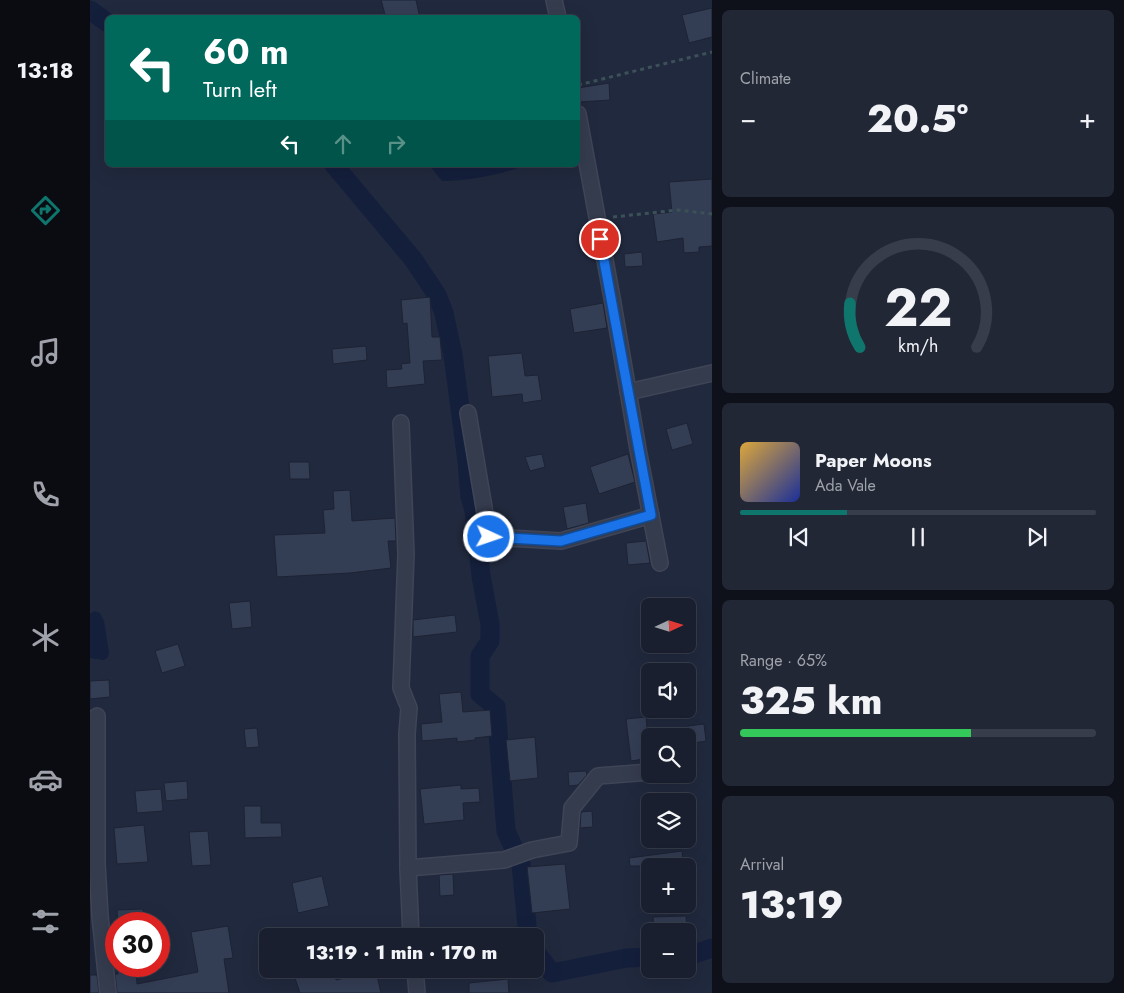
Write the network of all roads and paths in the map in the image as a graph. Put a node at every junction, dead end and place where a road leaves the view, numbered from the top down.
1 (554, 0) edge
2 (557, 15) edge
3 (712, 52) edge
4 (580, 85) edge
5 (580, 126) edge
6 (712, 214) edge
7 (596, 219) junction
8 (712, 373) edge
9 (628, 392) junction
10 (468, 413) dead end
11 (401, 423) dead end
12 (651, 515) junction
13 (660, 563) dead end
14 (96, 716) dead end
15 (641, 773) edge
16 (408, 868) junction
17 (409, 928) edge
18 (416, 978) edge
19 (108, 993) edge
20 (417, 993) edge

1 - 2 street
3 - 4 path
5 - 7 street
6 - 7 path
7 - 9 street
8 - 9 street
9 - 12 street
10 - 12 street
11 - 16 street
12 - 13 street
14 - 19 street
15 - 16 street
16 - 17 street
18 - 20 street

